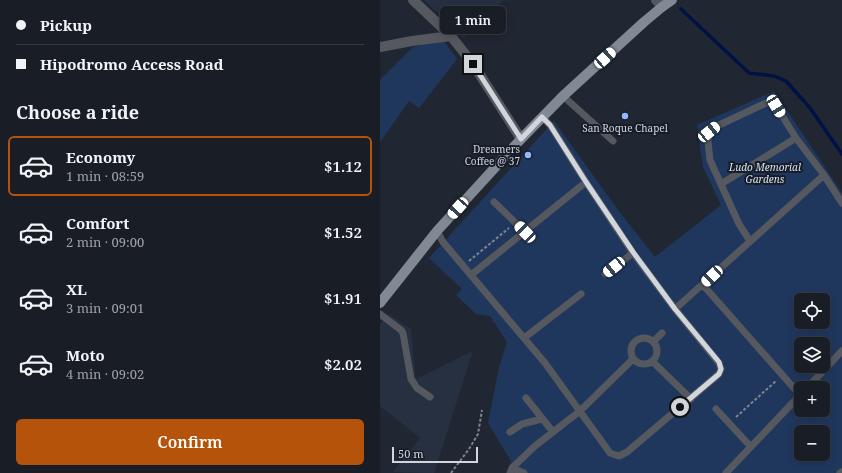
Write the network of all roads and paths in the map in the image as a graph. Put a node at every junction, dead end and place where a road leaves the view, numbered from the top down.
1 (412, 0) edge
2 (672, 0) edge
3 (659, 3) edge
4 (451, 36) junction
5 (380, 47) edge
6 (563, 96) junction
7 (542, 117) junction
8 (796, 138) junction
9 (521, 139) junction
10 (613, 141) dead end
11 (824, 174) junction
12 (586, 182) junction
13 (721, 184) junction
14 (494, 202) dead end
15 (842, 203) edge
16 (516, 222) junction
17 (437, 231) junction
18 (525, 232) junction
19 (750, 241) junction
20 (633, 252) junction
21 (463, 266) junction
22 (605, 274) dead end
23 (471, 275) junction
24 (703, 285) junction
25 (581, 294) dead end
26 (380, 303) edge
27 (675, 309) junction
28 (380, 314) edge
29 (662, 333) dead end
30 (524, 338) junction
31 (653, 342) junction
32 (842, 351) edge
33 (633, 359) junction
34 (652, 361) junction
35 (783, 375) junction
36 (814, 381) edge
37 (794, 387) edge
38 (430, 397) dead end
39 (526, 398) dead end
40 (691, 398) junction
41 (794, 401) edge
42 (716, 409) dead end
43 (482, 410) dead end
44 (580, 411) junction
45 (542, 419) junction
46 (729, 423) junction
47 (510, 432) dead end
48 (553, 432) junction
49 (751, 447) junction
50 (511, 471) edge
51 (451, 473) edge
52 (524, 473) edge
53 (726, 473) edge

1 - 4 street
2 - 3 main road
3 - 6 main road
4 - 5 street
4 - 9 street
6 - 7 main road
6 - 10 lane
7 - 9 main road
7 - 12 lane
8 - 11 lane
8 - 13 lane
8 - 13 lane
9 - 17 main road
11 - 15 lane
11 - 19 lane
12 - 18 lane
12 - 20 lane
13 - 19 lane
14 - 16 lane
16 - 18 lane
16 - 21 path
17 - 21 lane
17 - 26 main road
18 - 23 lane
19 - 24 lane
20 - 22 lane
20 - 27 lane
21 - 23 lane
23 - 30 lane
24 - 27 lane
24 - 35 lane
25 - 30 lane
27 - 40 lane
28 - 38 lane
29 - 31 lane
30 - 44 lane
31 - 33 lane
31 - 34 lane
32 - 36 lane
33 - 34 lane
33 - 44 lane
34 - 40 lane
35 - 37 lane
35 - 46 path
39 - 45 lane
40 - 44 lane
41 - 49 lane
42 - 46 lane
43 - 51 path
44 - 48 lane
45 - 47 lane
45 - 48 lane
46 - 49 lane
48 - 50 lane
49 - 53 lane
50 - 52 lane

